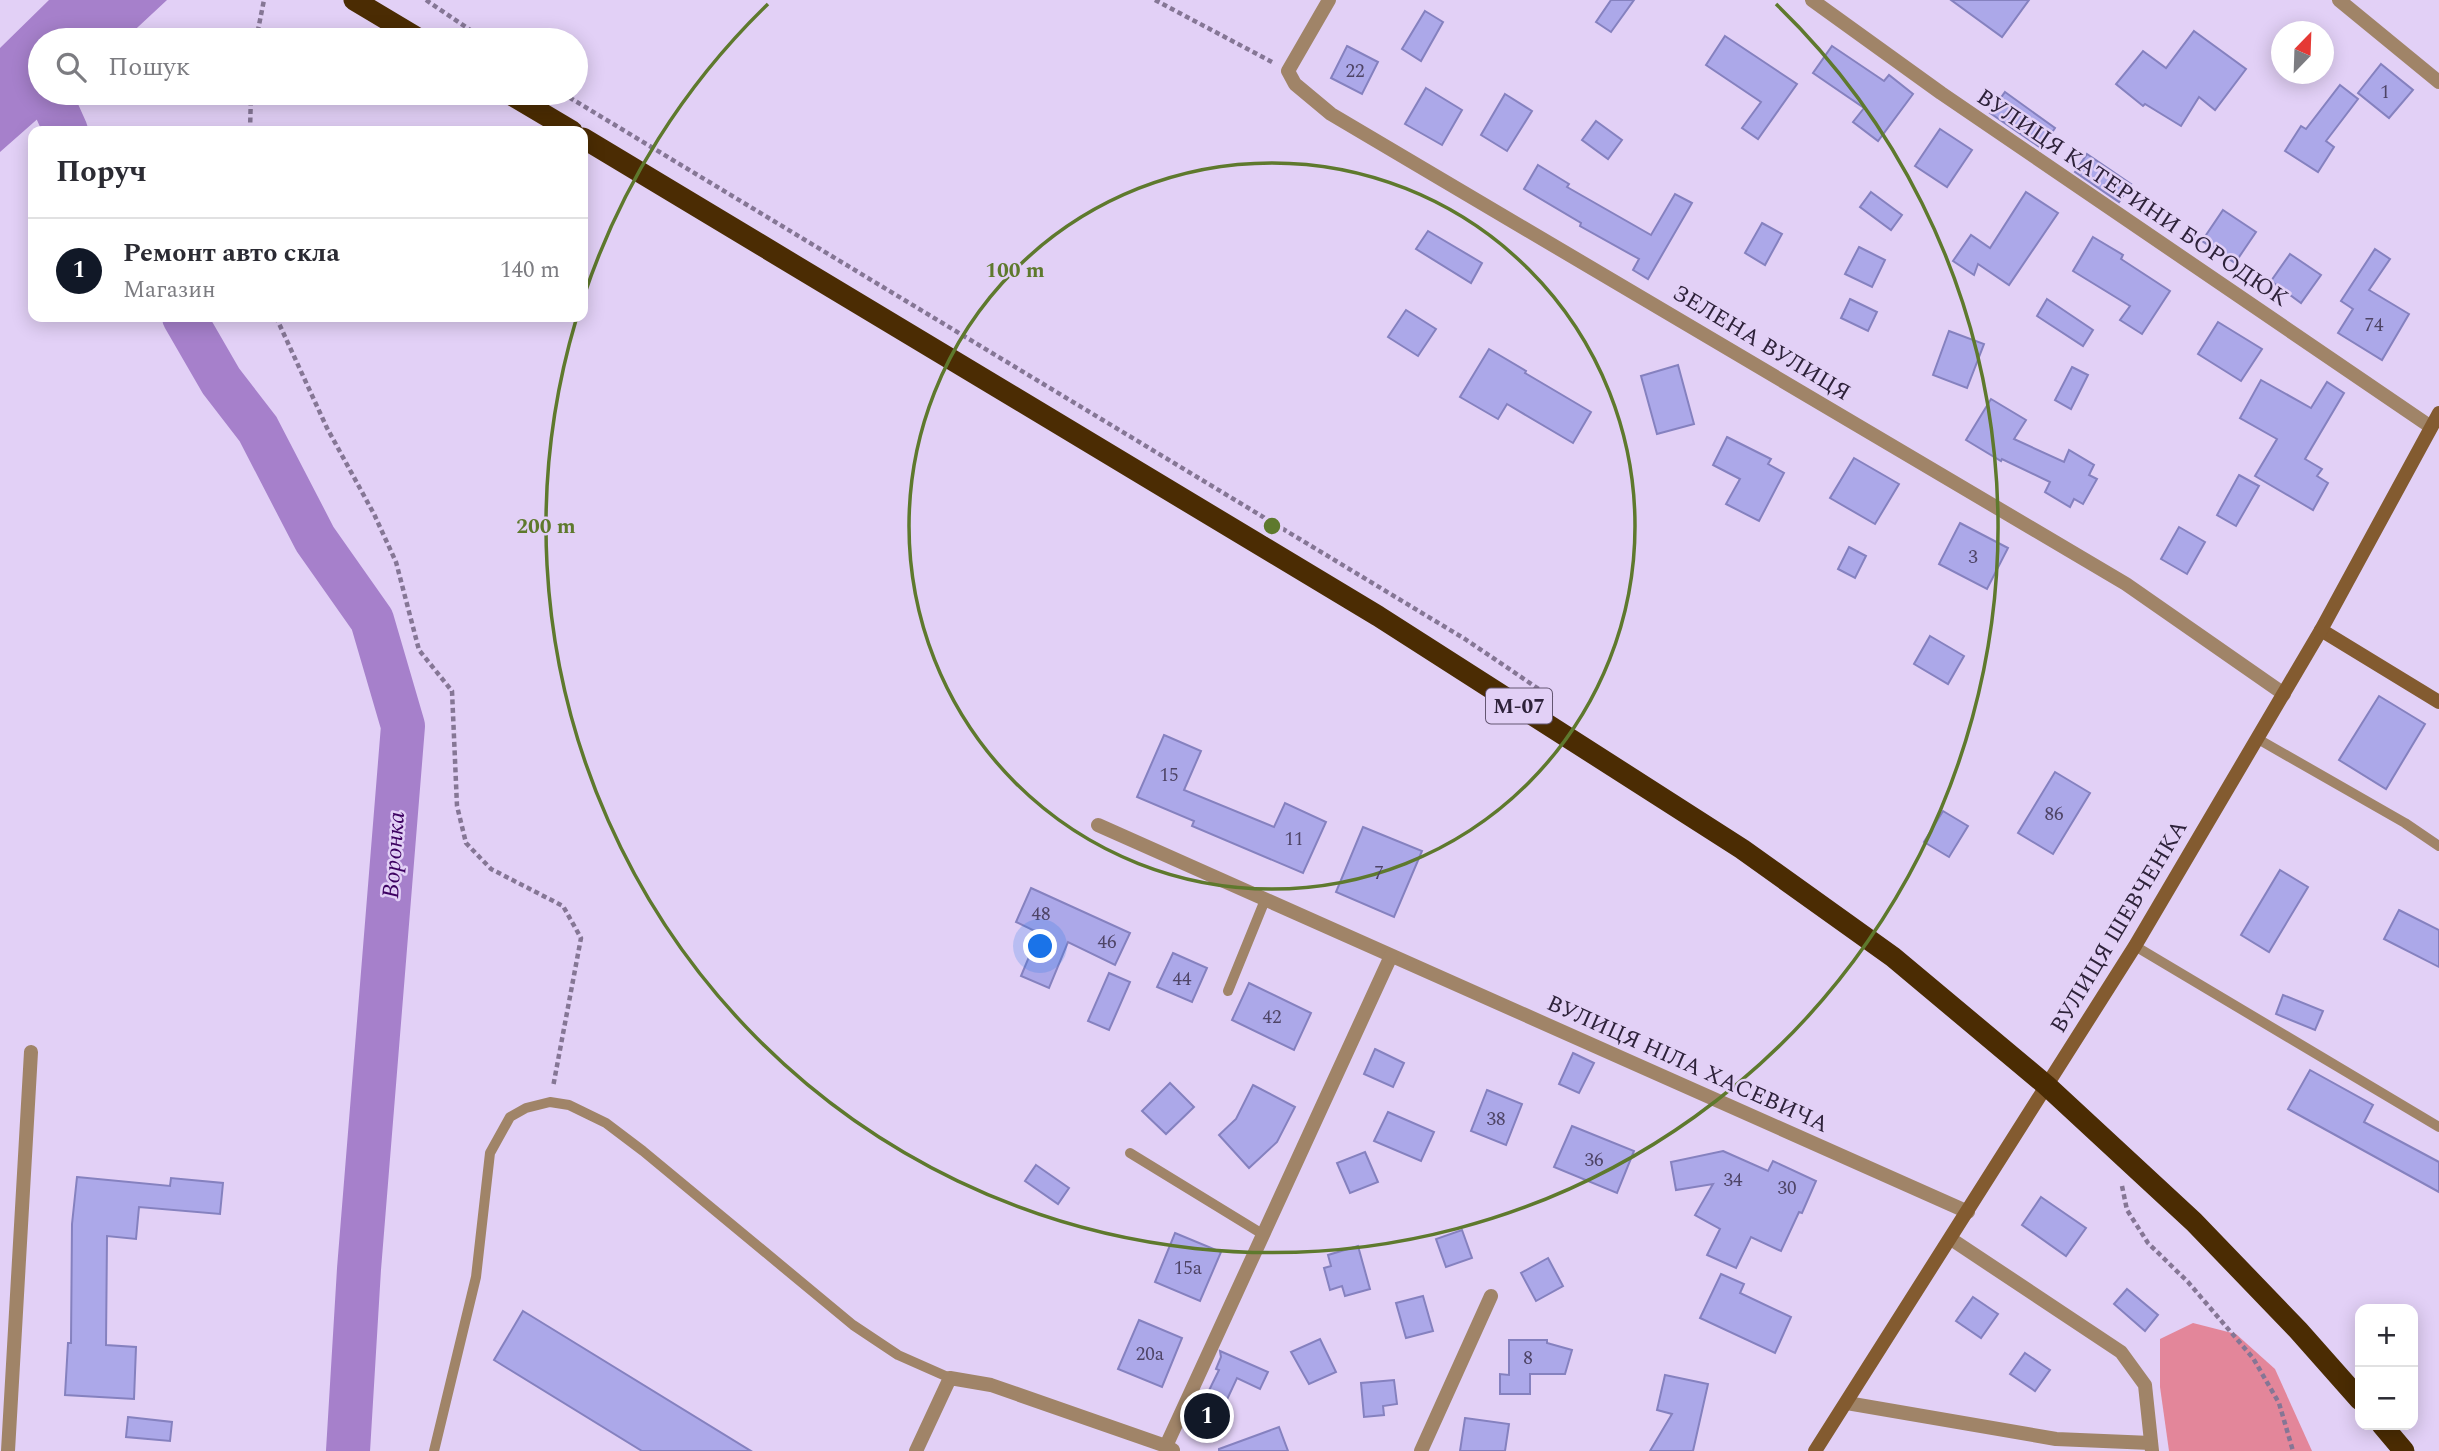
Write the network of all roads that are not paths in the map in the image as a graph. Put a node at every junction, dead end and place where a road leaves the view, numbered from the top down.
1 (354, 0) edge
2 (1329, 0) edge
3 (1812, 0) edge
4 (2339, 0) edge
5 (401, 28) edge
6 (2439, 82) edge
7 (528, 105) edge
8 (564, 126) edge
9 (588, 141) edge
10 (2439, 413) edge
11 (2431, 428) junction
12 (2322, 630) junction
13 (2284, 694) junction
14 (2439, 702) edge
15 (2258, 739) junction
16 (1098, 825) dead end
17 (2439, 846) edge
18 (1265, 901) junction
19 (2135, 946) junction
20 (1391, 956) junction
21 (1228, 991) dead end
22 (31, 1052) dead end
23 (2046, 1085) junction
24 (2439, 1126) edge
25 (1130, 1153) dead end
26 (1968, 1212) junction
27 (1264, 1235) junction
28 (1951, 1239) junction
29 (1492, 1296) dead end
30 (950, 1378) junction
31 (2355, 1394) edge
32 (1847, 1403) junction
33 (2386, 1430) edge
34 (2152, 1447) edge
35 (1170, 1448) edge
36 (8, 1451) edge
37 (434, 1451) edge
38 (916, 1451) edge
39 (1422, 1451) edge
40 (1815, 1451) edge
41 (2404, 1451) edge

1 - 5 highway
2 - 13 street, ЗЕЛЕНА ВУЛИЦЯ
3 - 11 street, ВУЛИЦЯ КАТЕРИНИ БОРОДЮК
4 - 6 street
7 - 8 highway
9 - 23 highway, М-07
10 - 11 street, ВУЛИЦЯ ШЕВЧЕНКА
11 - 12 street, ВУЛИЦЯ ШЕВЧЕНКА
12 - 13 street, ВУЛИЦЯ ШЕВЧЕНКА
12 - 14 street
13 - 15 street, ВУЛИЦЯ ШЕВЧЕНКА
15 - 17 lane
15 - 19 street, ВУЛИЦЯ ШЕВЧЕНКА
16 - 18 street, ВУЛИЦЯ НІЛА ХАСЕВИЧА
18 - 20 street, ВУЛИЦЯ НІЛА ХАСЕВИЧА
18 - 21 lane
19 - 23 street, ВУЛИЦЯ ШЕВЧЕНКА
19 - 24 lane
20 - 26 street, ВУЛИЦЯ НІЛА ХАСЕВИЧА
20 - 27 street
22 - 36 street
23 - 26 street, ВУЛИЦЯ ШЕВЧЕНКА
23 - 31 highway, М-07
25 - 27 lane
26 - 28 street, ВУЛИЦЯ ШЕВЧЕНКА
27 - 35 street
28 - 32 street, ВУЛИЦЯ ШЕВЧЕНКА
28 - 34 street
29 - 39 street
30 - 35 street
30 - 37 lane
30 - 38 street
32 - 34 street
32 - 40 street, ВУЛИЦЯ ШЕВЧЕНКА
33 - 41 highway

